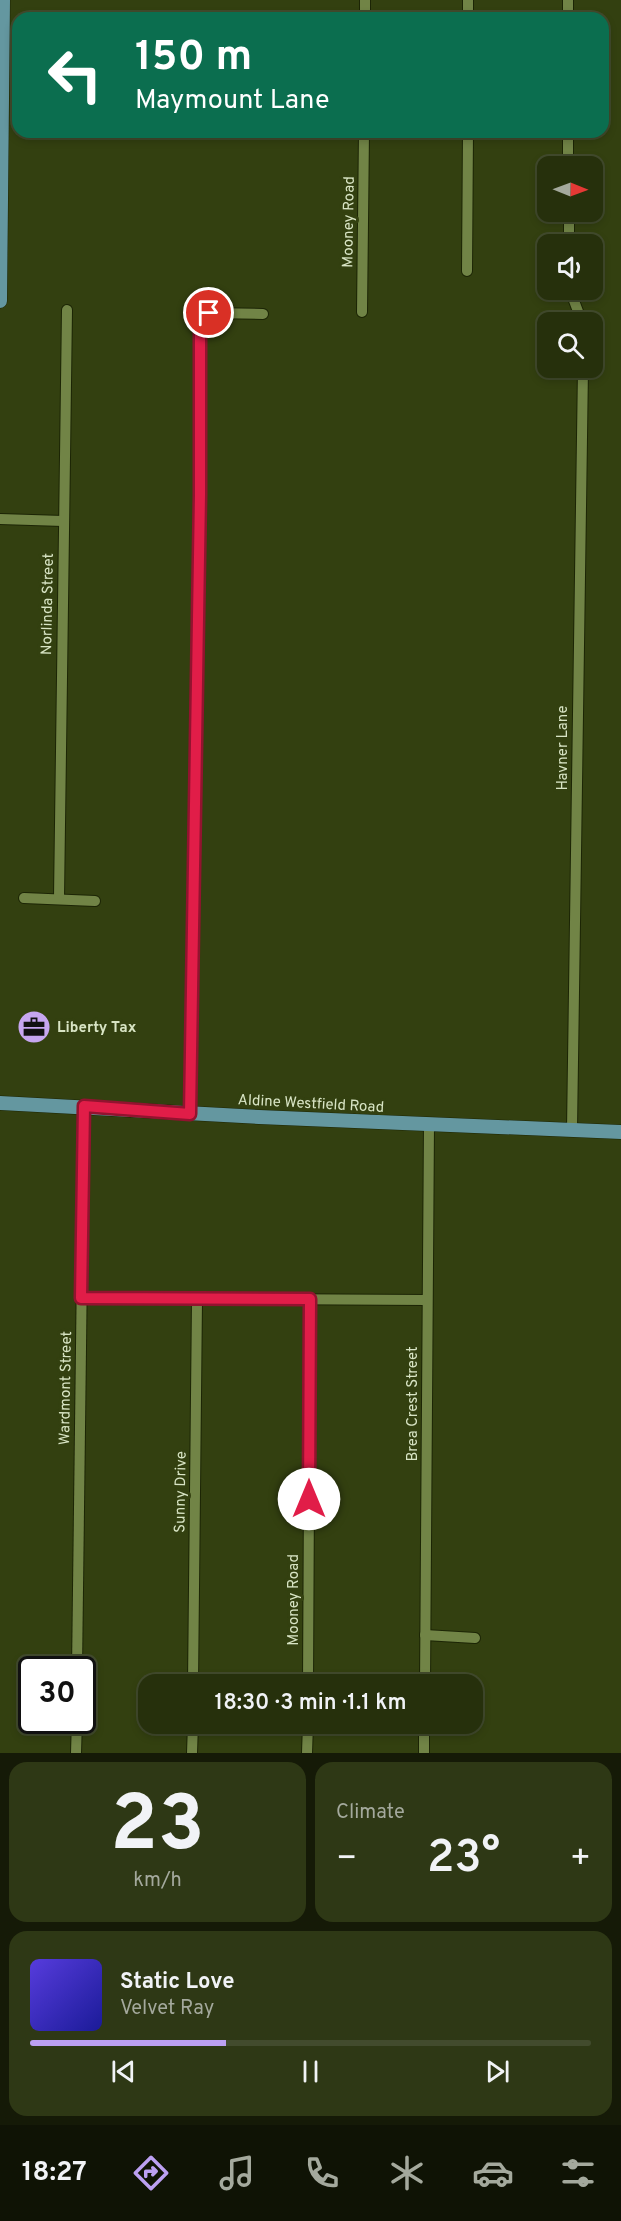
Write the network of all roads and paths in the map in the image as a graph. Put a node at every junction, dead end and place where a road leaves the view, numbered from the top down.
1 (3, 0) edge
2 (364, 138) edge
3 (468, 138) edge
4 (568, 138) edge
5 (568, 156) edge
6 (467, 272) dead end
7 (0, 301) edge
8 (67, 310) dead end
9 (362, 312) dead end
10 (263, 314) dead end
11 (583, 378) edge
12 (0, 519) edge
13 (63, 521) junction
14 (24, 898) dead end
15 (59, 898) junction
16 (94, 901) dead end
17 (0, 1103) edge
18 (84, 1106) junction
19 (190, 1114) junction
20 (429, 1124) junction
21 (572, 1130) junction
22 (621, 1132) edge
23 (81, 1298) junction
24 (310, 1299) junction
25 (197, 1300) junction
26 (427, 1300) junction
27 (425, 1635) junction
28 (475, 1638) dead end
29 (77, 1656) edge
30 (193, 1674) edge
31 (308, 1674) edge
32 (425, 1674) edge
33 (77, 1734) edge
34 (192, 1734) edge
35 (308, 1734) edge
36 (424, 1734) edge
37 (76, 1753) edge
38 (192, 1753) edge
39 (308, 1753) edge
40 (424, 1753) edge

1 - 7 main road
2 - 9 street, Mooney Road
3 - 6 street
4 - 5 street
8 - 13 street, Norlinda Street
10 - 19 street
11 - 21 street, Havner Lane
12 - 13 street
13 - 15 street, Norlinda Street
14 - 15 street
15 - 16 street
17 - 18 main road, Aldine Westfield Road
18 - 19 main road, Aldine Westfield Road
18 - 23 street, Wardmont Street
19 - 20 main road, Aldine Westfield Road
20 - 21 main road, Aldine Westfield Road
20 - 26 street, Brea Crest Street
21 - 22 main road, Aldine Westfield Road
23 - 25 street
23 - 29 street, Wardmont Street
24 - 25 street
24 - 26 street
24 - 31 street, Mooney Road
25 - 30 street, Sunny Drive
26 - 27 street, Brea Crest Street
27 - 28 street
27 - 32 street, Brea Crest Street
33 - 37 street
34 - 38 street
35 - 39 street
36 - 40 street

